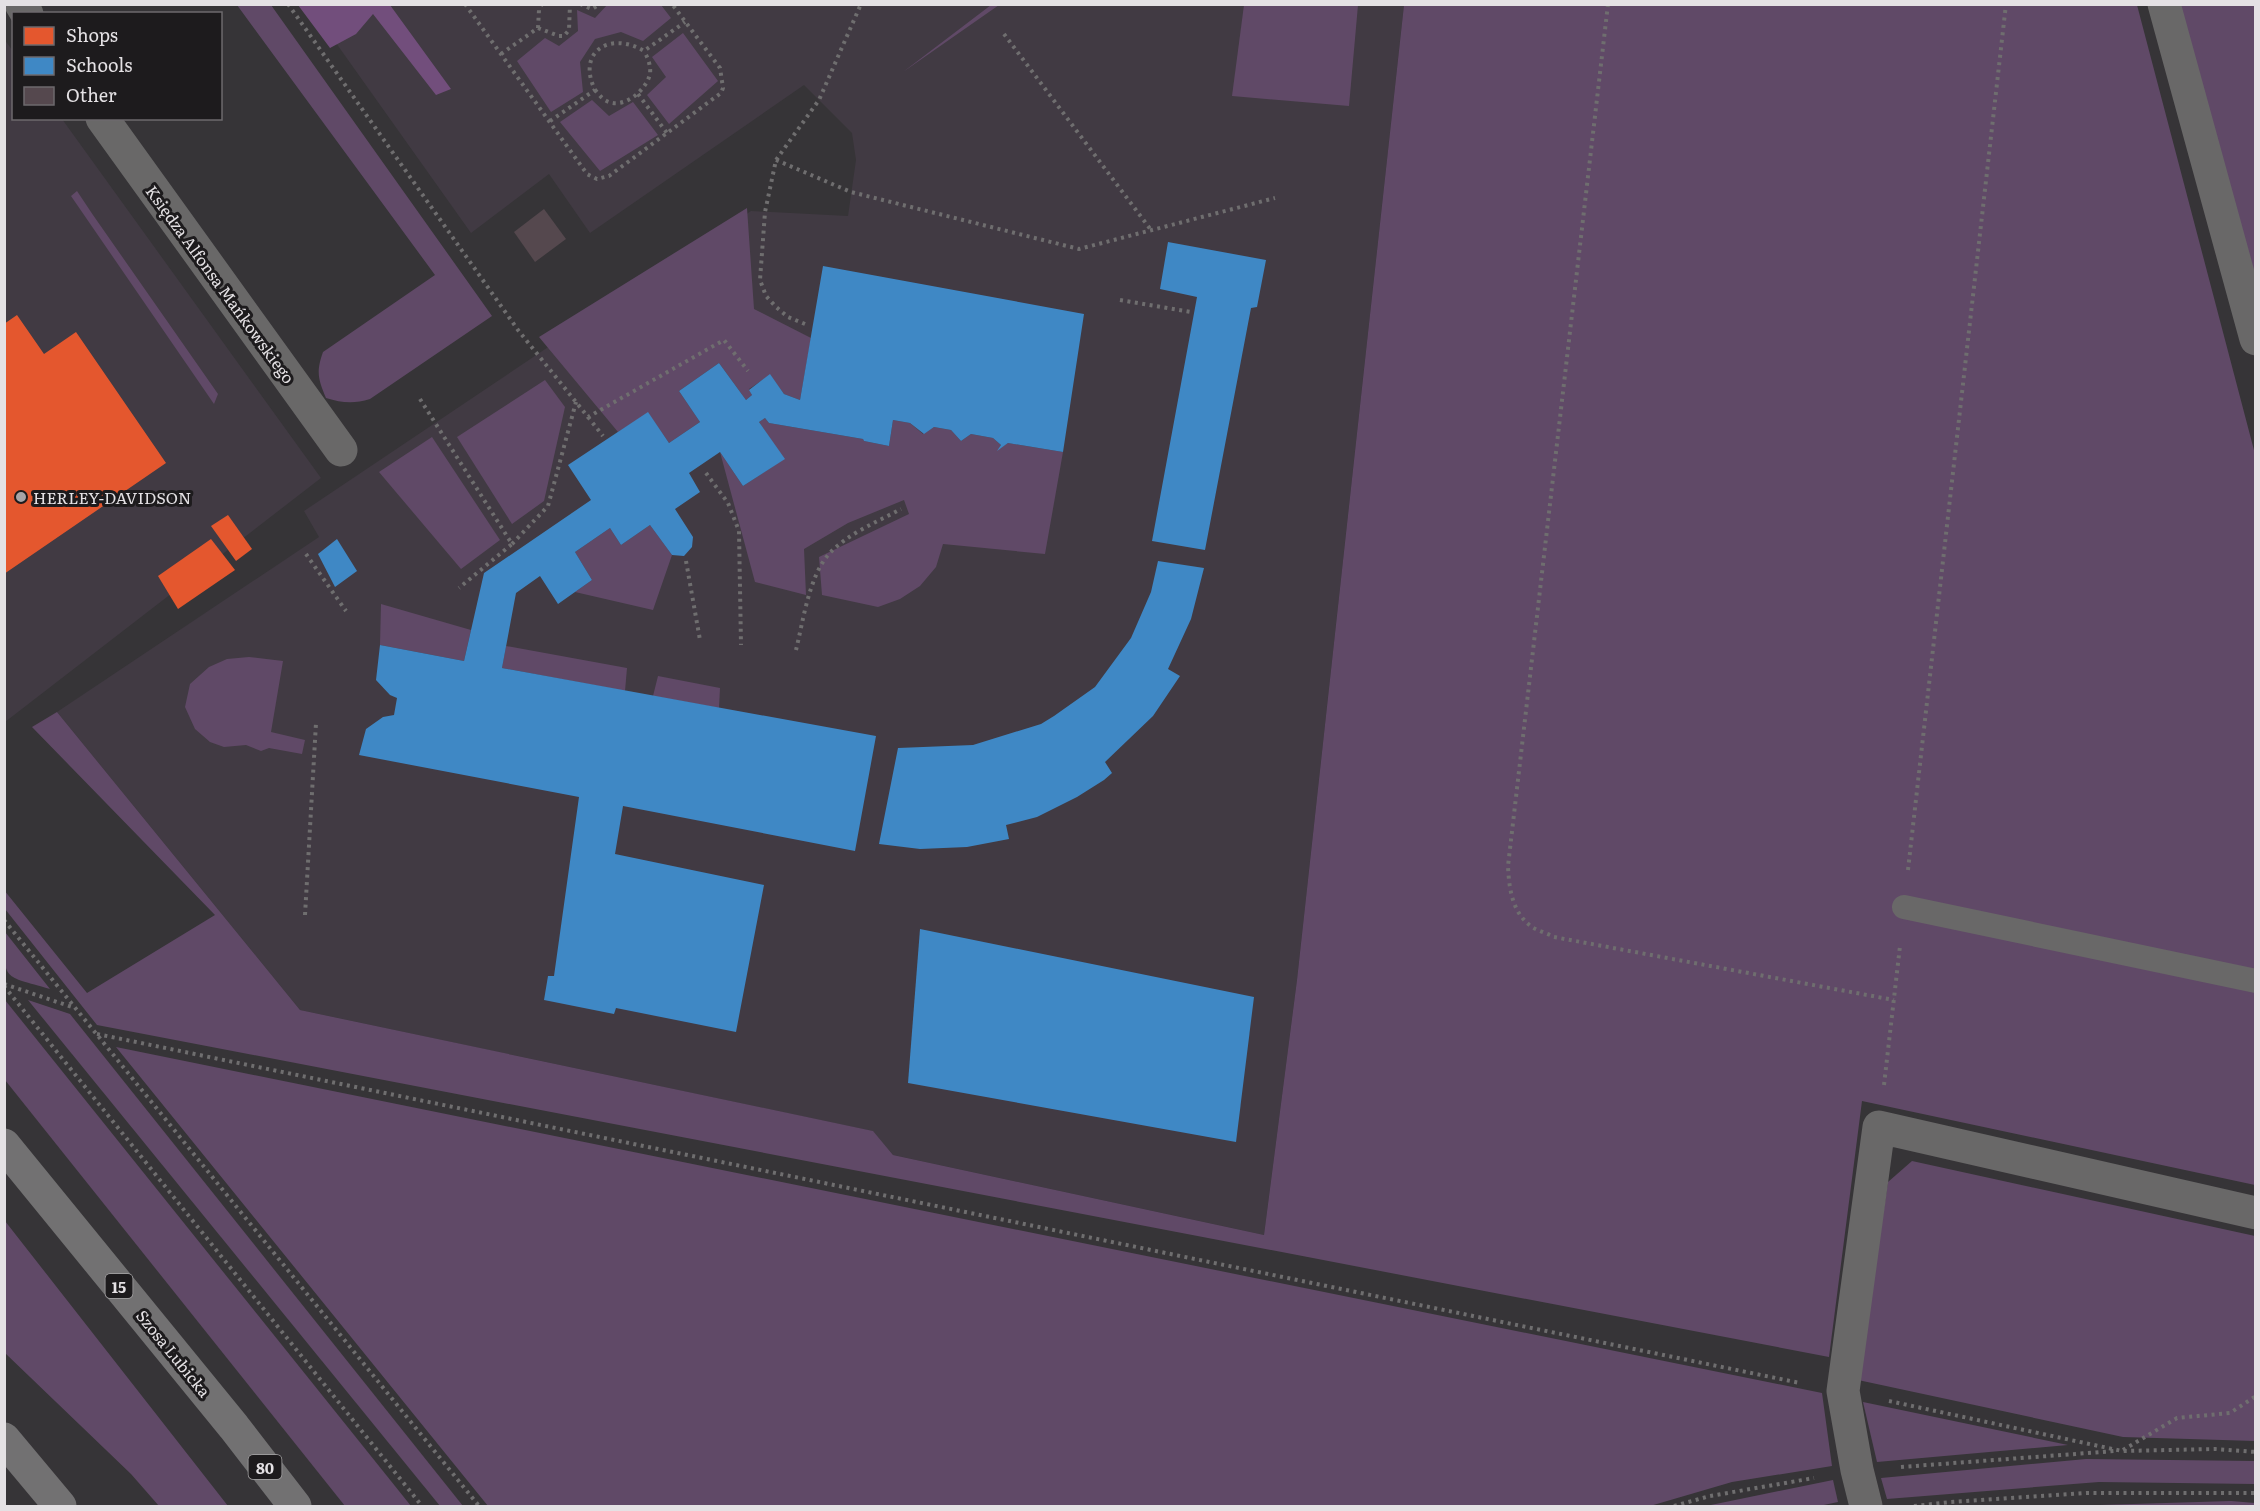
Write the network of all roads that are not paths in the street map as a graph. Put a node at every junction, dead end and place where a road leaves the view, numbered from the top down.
1 (2164, 4) edge
2 (103, 120) edge
3 (2256, 339) edge
4 (340, 450) dead end
5 (1904, 907) road end
6 (2256, 981) edge
7 (4, 1145) edge
8 (2256, 1213) edge
9 (234, 1427) joint
10 (4, 1439) edge
11 (60, 1506) edge
12 (295, 1506) edge
13 (1866, 1506) edge

1 - 3 street
2 - 4 street, Księdza Alfonsa Mańkowskiego
5 - 6 lane
7 - 9 main road, Szosa Lubicka / 15
8 - 13 street
9 - 12 main road, Szosa Lubicka / 80
10 - 11 main road

